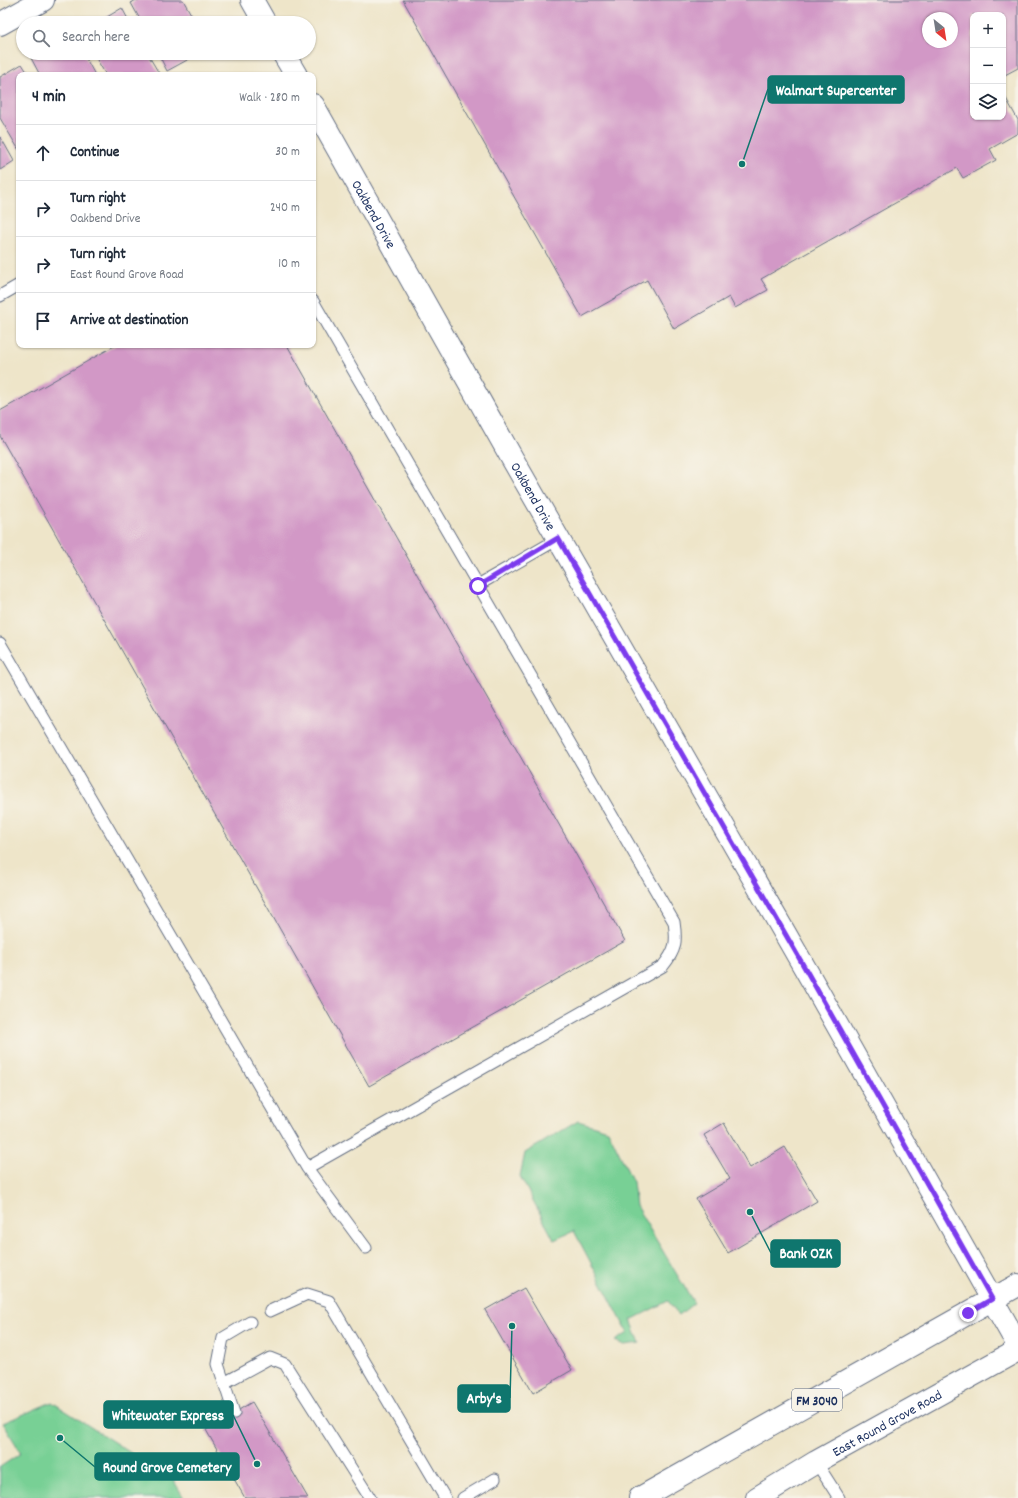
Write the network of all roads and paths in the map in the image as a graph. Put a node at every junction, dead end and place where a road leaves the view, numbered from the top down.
1 (44, 0) edge
2 (252, 0) edge
3 (261, 16) edge
4 (0, 24) edge
5 (287, 60) edge
6 (294, 72) edge
7 (316, 113) edge
8 (16, 287) edge
9 (0, 296) edge
10 (316, 306) edge
11 (558, 538) junction
12 (478, 586) junction
13 (0, 643) edge
14 (307, 1168) junction
15 (366, 1248) dead end
16 (1018, 1285) edge
17 (992, 1299) junction
18 (270, 1311) dead end
19 (250, 1322) dead end
20 (1018, 1345) edge
21 (1018, 1350) edge
22 (224, 1383) junction
23 (234, 1413) dead end
24 (816, 1462) junction
25 (495, 1479) dead end
26 (370, 1498) edge
27 (445, 1498) edge
28 (463, 1498) edge
29 (640, 1498) edge
30 (757, 1498) edge
31 (839, 1498) edge

1 - 4 street
2 - 3 street
5 - 6 street
7 - 11 street, Oakbend Drive
8 - 9 lane
10 - 12 lane
11 - 12 lane
11 - 17 street, Oakbend Drive
12 - 14 lane
13 - 14 lane
14 - 15 lane
16 - 17 street, FM 3040
17 - 20 street, Oakbend Drive
17 - 29 street, FM 3040
18 - 27 lane
19 - 22 lane
21 - 24 street, East Round Grove Road
22 - 23 lane
22 - 26 lane
24 - 30 street, East Round Grove Road
24 - 31 lane
25 - 28 lane

